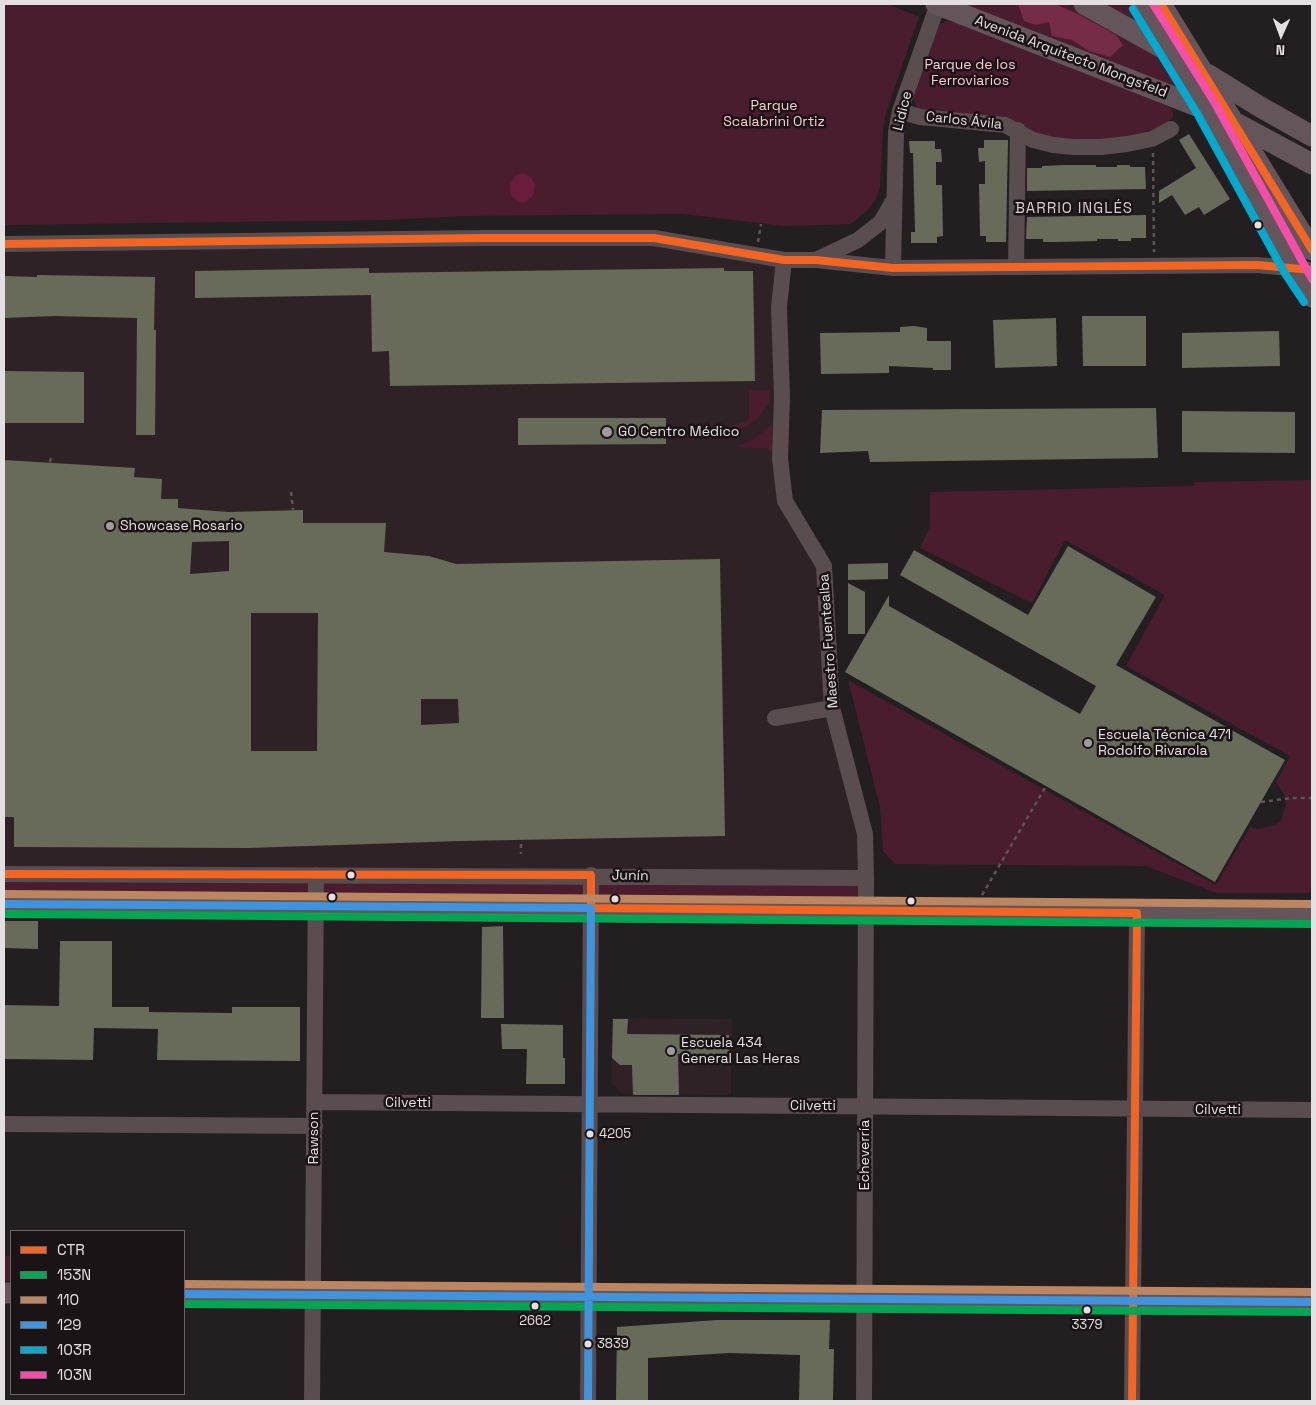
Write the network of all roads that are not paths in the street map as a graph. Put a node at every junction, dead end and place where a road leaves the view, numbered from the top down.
1 (934, 4) edge
2 (1084, 4) edge
3 (1141, 4) edge
4 (1161, 4) edge
5 (1172, 54) junction
6 (1203, 72) junction
7 (1206, 110) junction
8 (900, 111) junction
9 (1234, 122) junction
10 (1171, 129) dead end
11 (1018, 130) junction
12 (1312, 136) edge
13 (1312, 164) edge
14 (893, 200) junction
15 (4, 244) edge
16 (1312, 250) edge
17 (784, 260) junction
18 (816, 260) junction
19 (1016, 267) junction
20 (893, 268) junction
21 (1302, 268) edge
22 (1312, 298) edge
23 (832, 708) junction
24 (776, 718) dead end
25 (4, 874) edge
26 (316, 875) junction
27 (591, 875) junction
28 (866, 878) junction
29 (4, 904) edge
30 (316, 906) junction
31 (591, 908) junction
32 (866, 910) junction
33 (1137, 913) junction
34 (1312, 914) edge
35 (315, 1102) junction
36 (590, 1105) junction
37 (864, 1107) junction
38 (1135, 1109) junction
39 (1312, 1110) edge
40 (4, 1124) edge
41 (315, 1126) junction
42 (185, 1294) edge
43 (313, 1295) junction
44 (588, 1297) junction
45 (864, 1299) junction
46 (1133, 1301) junction
47 (1312, 1302) edge
48 (312, 1401) edge
49 (588, 1401) edge
50 (864, 1401) edge
51 (1132, 1401) edge

1 - 7 main road, Avenida Arquitecto Mongsfeld
1 - 8 street, Lidice
2 - 5 main road
3 - 5 main road
4 - 6 main road
5 - 6 main road
5 - 7 main road
6 - 9 main road
6 - 12 main road
7 - 9 main road, Avenida Arquitecto Mongsfeld
7 - 21 main road
8 - 11 street, Carlos Ávila
8 - 14 street, Lidice
9 - 13 main road, Avenida Arquitecto Mongsfeld
9 - 16 main road
10 - 11 street, Carlos Ávila
11 - 19 street
14 - 18 street, Lidice
14 - 20 street, Lidice
15 - 17 street
17 - 18 street
17 - 23 street, Maestro Fuentealba
18 - 20 street
19 - 20 street
19 - 21 street
21 - 22 main road
23 - 24 street
23 - 28 street, Maestro Fuentealba
25 - 26 street, Junín
26 - 27 street, Junín
26 - 30 street, Rawson
27 - 28 street, Junín
27 - 31 street
28 - 32 street, Maestro Fuentealba
29 - 30 main road
30 - 31 main road
30 - 35 street, Rawson
31 - 32 main road
31 - 36 street
32 - 33 main road
32 - 37 street, Echeverría
33 - 34 main road
33 - 38 street
35 - 36 street, Cilvetti
35 - 41 street, Rawson
36 - 37 street, Cilvetti
36 - 44 street
37 - 38 street, Cilvetti
37 - 45 street, Echeverría
38 - 39 street, Cilvetti
38 - 46 street
40 - 41 street
41 - 43 street, Rawson
42 - 43 main road
43 - 44 main road
43 - 48 street, Rawson
44 - 45 main road
44 - 49 street
45 - 46 main road
45 - 50 street, Echeverría
46 - 47 main road
46 - 51 street

